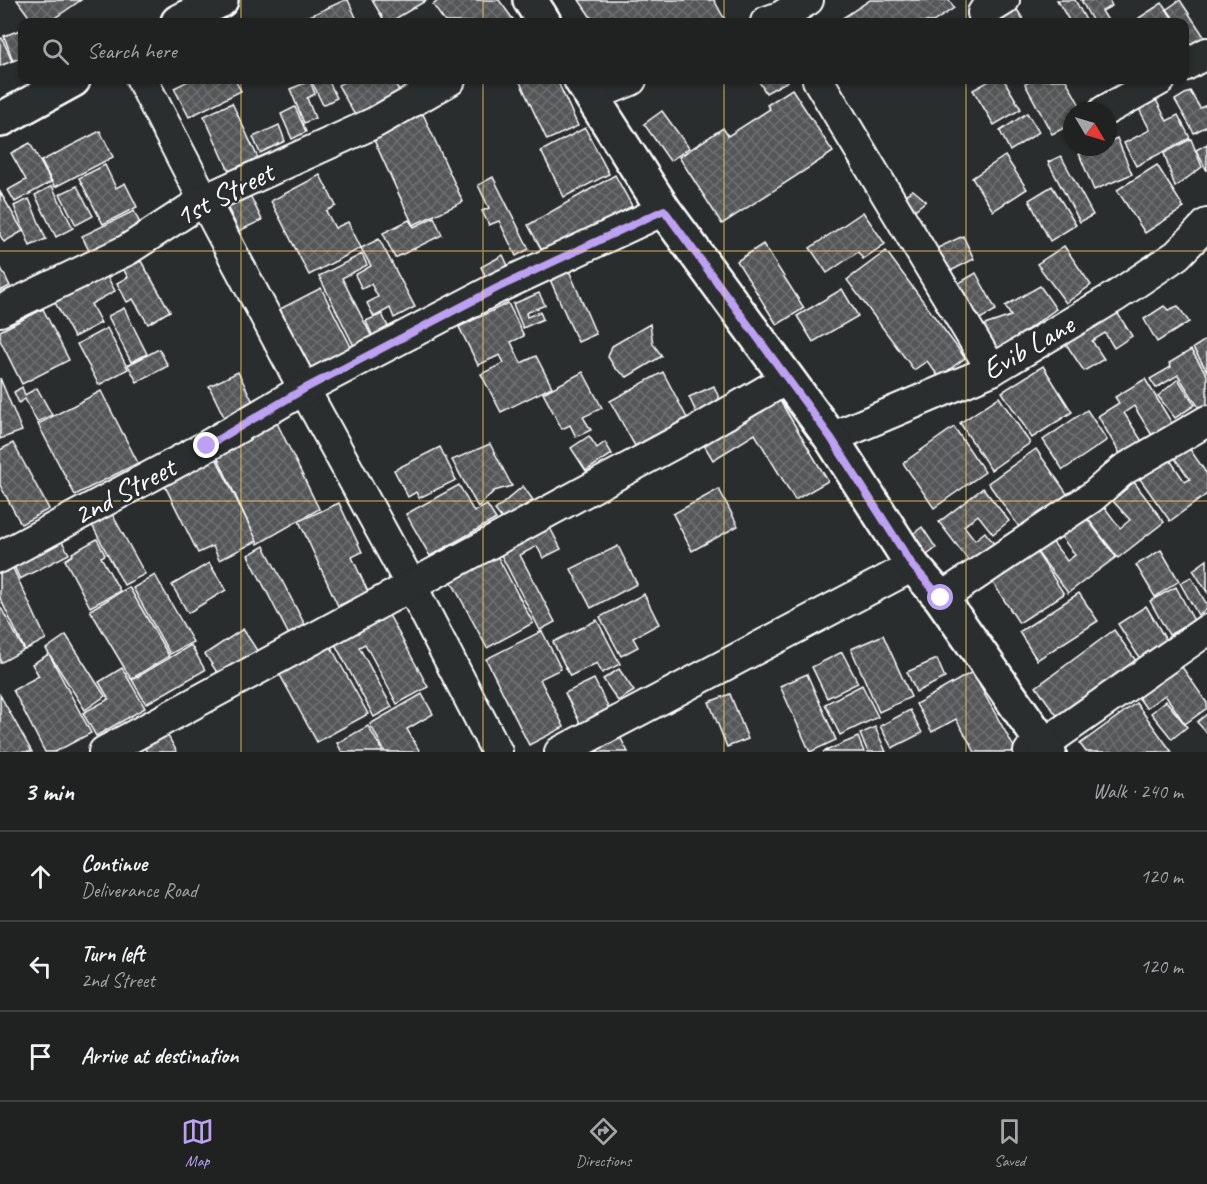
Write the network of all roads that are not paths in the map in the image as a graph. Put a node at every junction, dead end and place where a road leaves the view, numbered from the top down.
1 (221, 0) edge
2 (530, 0) edge
3 (808, 0) edge
4 (186, 18) edge
5 (541, 18) edge
6 (781, 18) edge
7 (1207, 53) edge
8 (1189, 64) edge
9 (66, 84) edge
10 (144, 84) edge
11 (443, 84) edge
12 (609, 84) edge
13 (820, 84) edge
14 (1153, 84) edge
15 (586, 88) edge
16 (1117, 104) edge
17 (0, 120) edge
18 (204, 200) junction
19 (664, 210) junction
20 (1207, 224) edge
21 (0, 311) edge
22 (992, 370) junction
23 (786, 379) junction
24 (304, 389) junction
25 (1207, 421) edge
26 (831, 438) junction
27 (0, 557) edge
28 (913, 566) junction
29 (411, 585) junction
30 (941, 598) junction
31 (1207, 630) edge
32 (1041, 749) edge
33 (104, 752) edge
34 (497, 752) edge
35 (560, 752) edge

1 - 4 street
2 - 5 street
3 - 6 street
7 - 8 street
9 - 17 street
10 - 18 street
11 - 18 street, 1st Street
12 - 15 street
13 - 22 street
14 - 16 street
15 - 19 street
18 - 21 street, 1st Street
18 - 24 street
19 - 23 street
19 - 24 street, 2nd Street
20 - 22 street, Evib Lane
22 - 26 street, Evib Lane
23 - 26 street
23 - 29 street
24 - 27 street, 2nd Street
24 - 29 street
25 - 30 street
26 - 28 street
28 - 30 street
28 - 35 street
29 - 33 street
29 - 34 street
30 - 32 street
31 - 32 street

